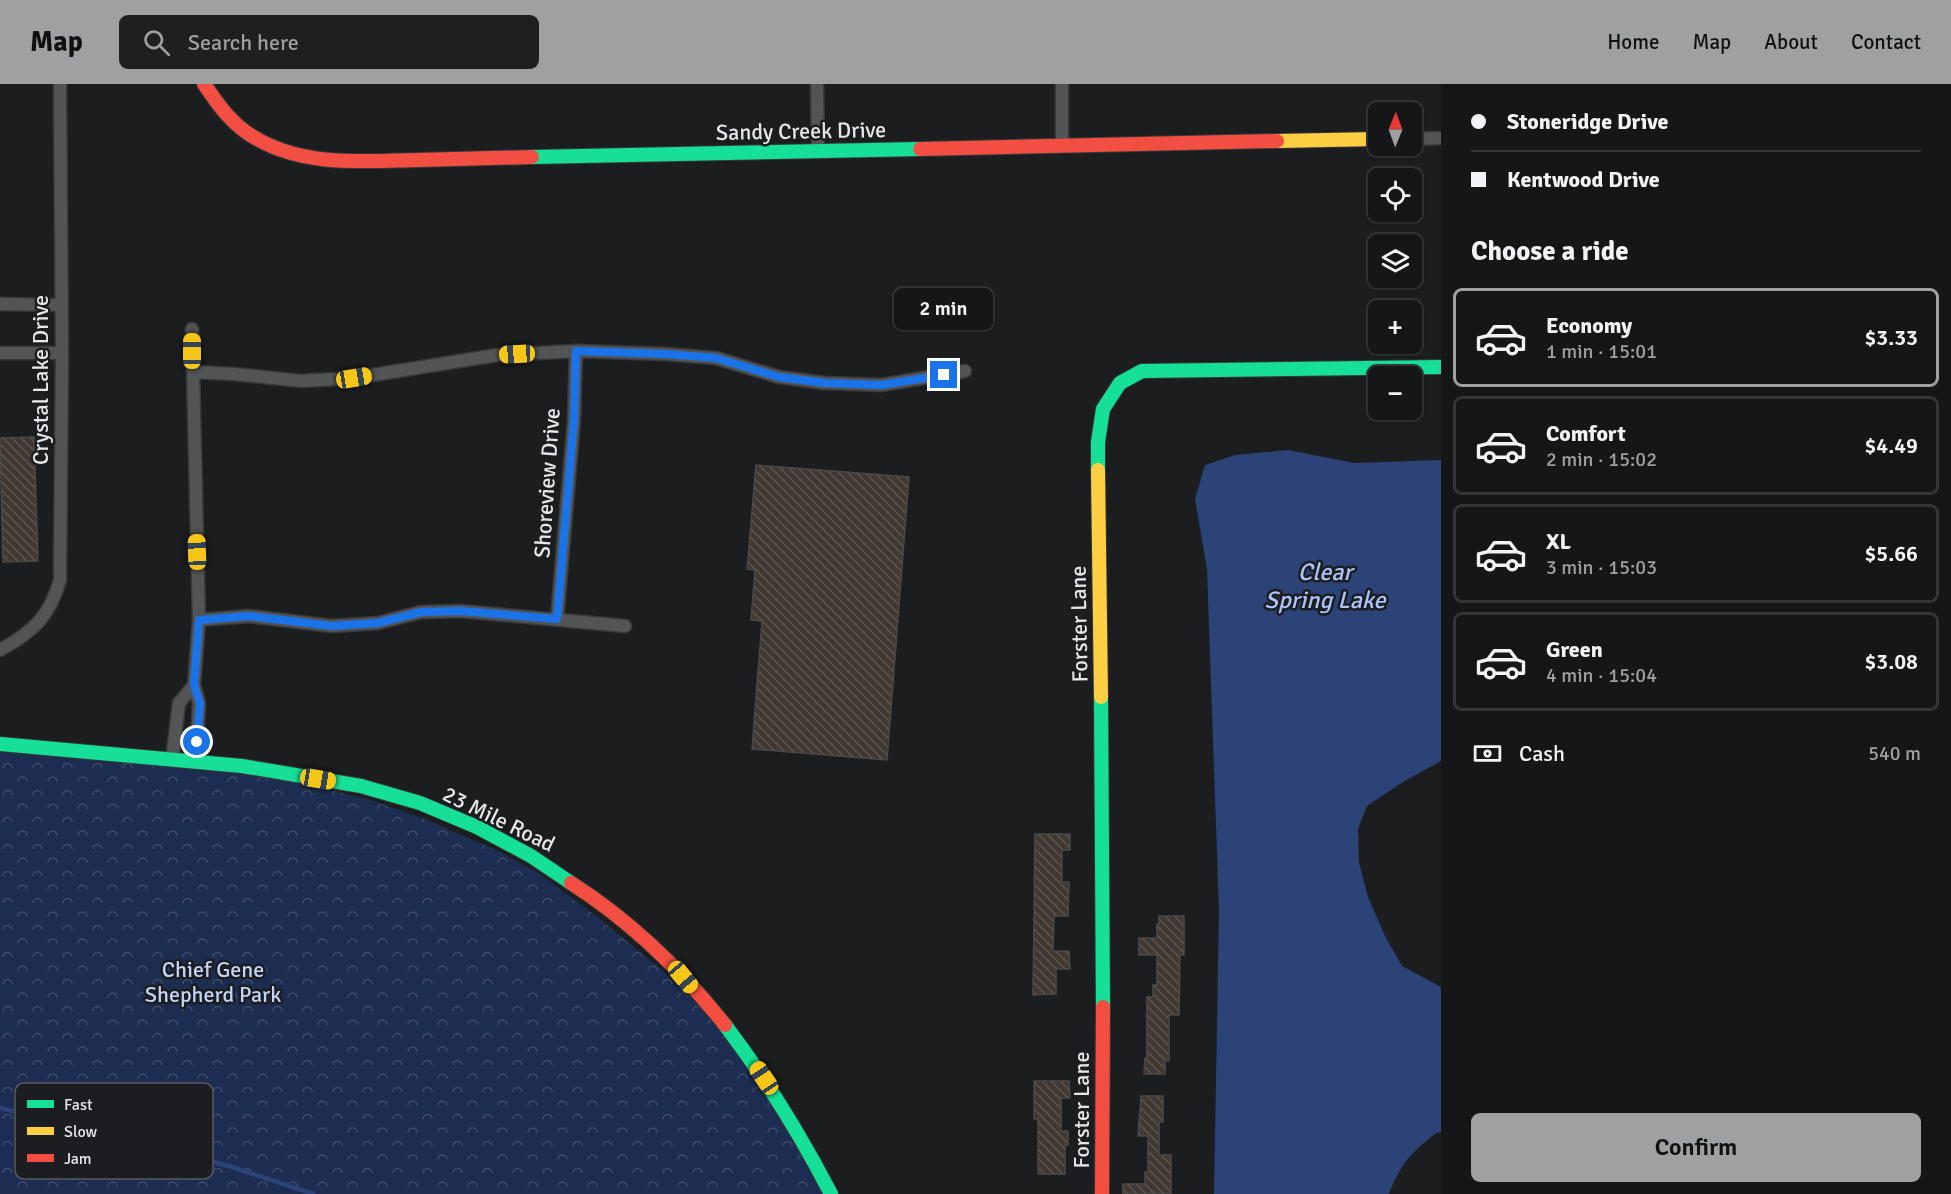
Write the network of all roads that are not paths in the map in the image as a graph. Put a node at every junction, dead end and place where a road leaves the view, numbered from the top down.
1 (60, 84) edge
2 (204, 84) edge
3 (818, 84) edge
4 (1062, 84) edge
5 (1441, 138) edge
6 (1368, 139) edge
7 (1422, 139) edge
8 (1062, 146) junction
9 (818, 152) junction
10 (0, 304) edge
11 (62, 305) junction
12 (192, 329) dead end
13 (576, 351) junction
14 (62, 352) junction
15 (0, 353) edge
16 (1441, 367) edge
17 (965, 371) dead end
18 (193, 372) junction
19 (557, 619) junction
20 (199, 620) junction
21 (625, 626) dead end
22 (0, 650) edge
23 (194, 685) junction
24 (0, 744) edge
25 (172, 760) junction
26 (196, 762) junction
27 (831, 1194) edge
28 (1102, 1194) edge

1 - 11 street, Crystal Lake Drive
2 - 9 street, Sandy Creek Drive
3 - 9 street
4 - 8 street
5 - 7 street
6 - 8 street, Sandy Creek Drive
8 - 9 street, Sandy Creek Drive
10 - 11 street
11 - 14 street, Crystal Lake Drive
12 - 18 street
13 - 17 street
13 - 18 street
13 - 19 street, Shoreview Drive
14 - 15 street
14 - 22 street, Crystal Lake Drive
16 - 28 street, Forster Lane
18 - 20 street
19 - 20 street
19 - 21 street
20 - 23 street
23 - 25 street
23 - 26 street
24 - 25 street, 23 Mile Road
25 - 26 street, 23 Mile Road
26 - 27 street, 23 Mile Road

